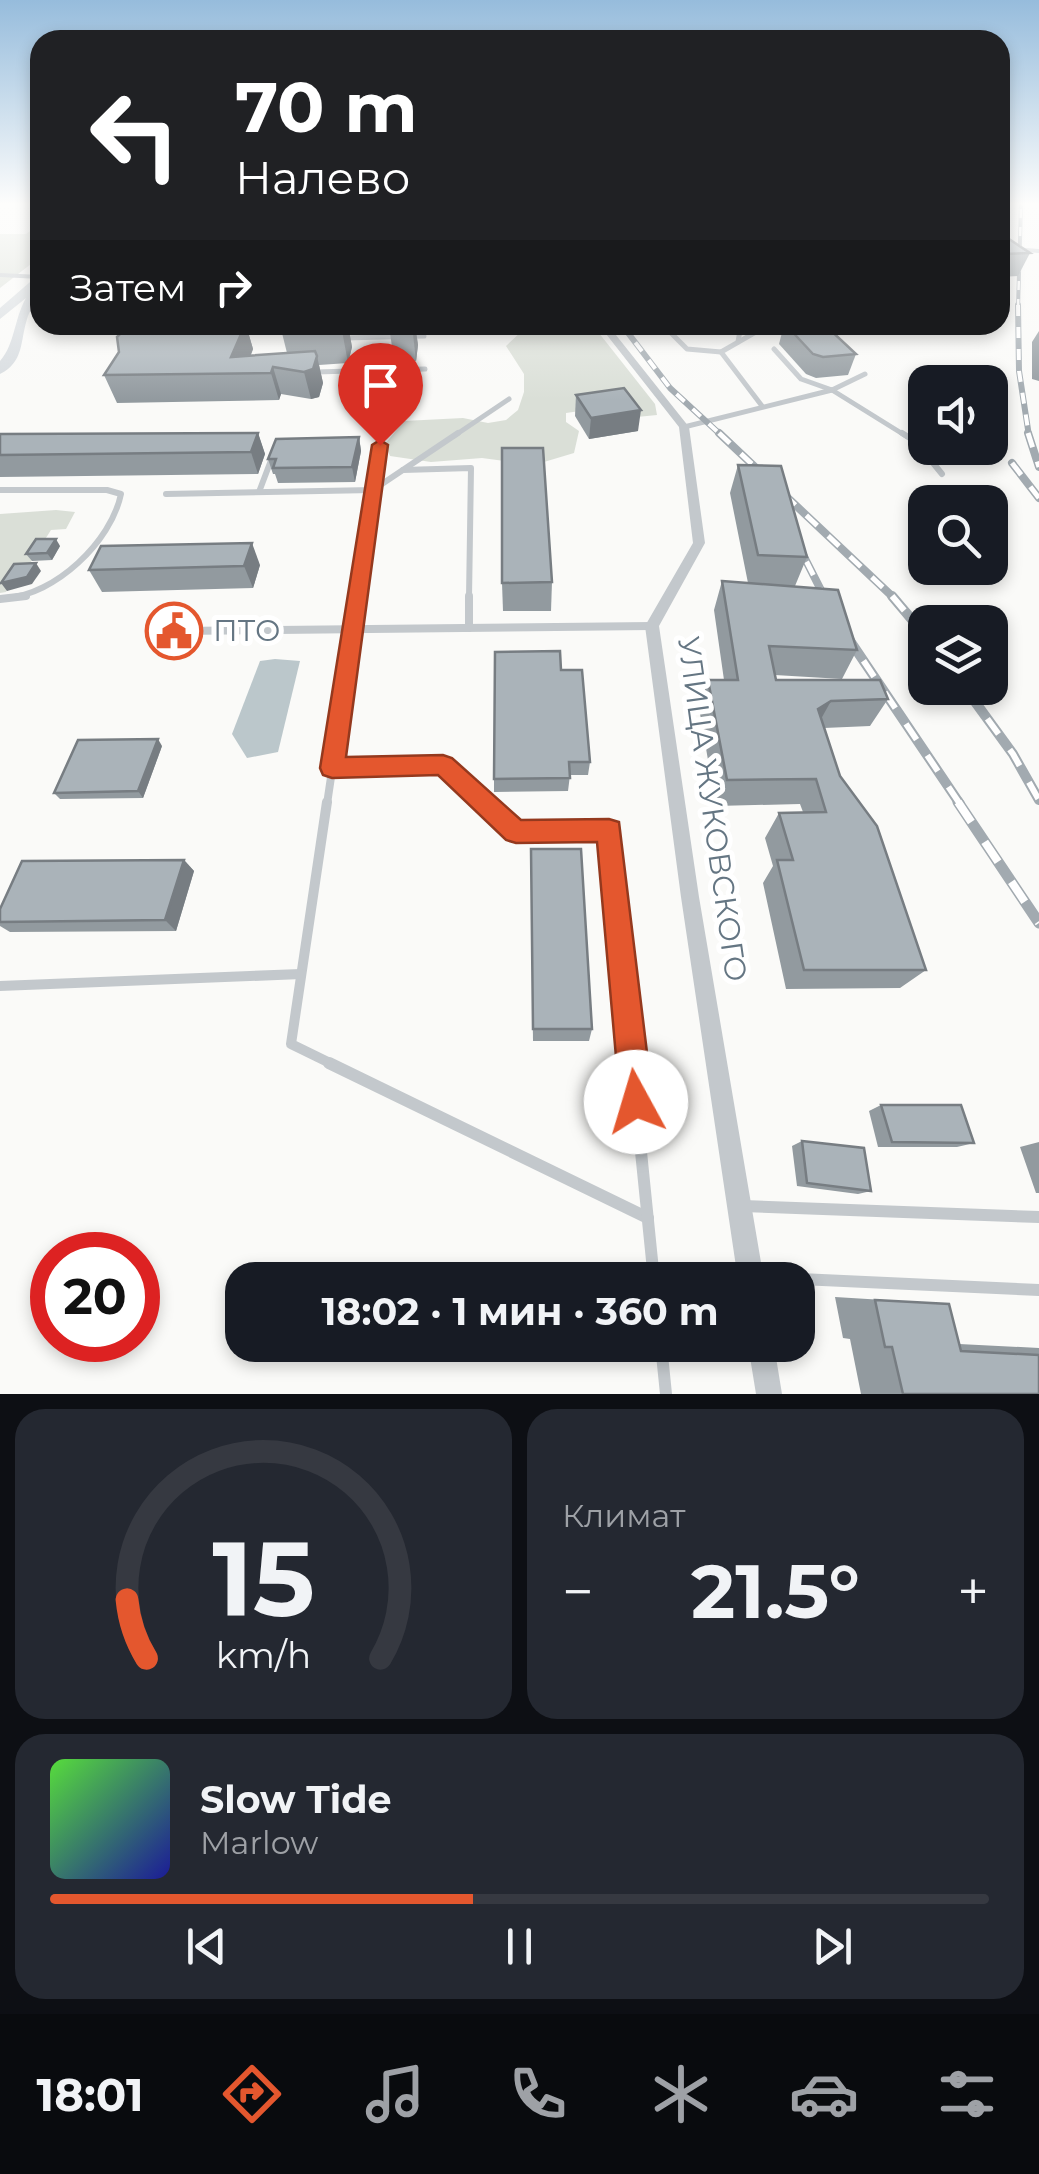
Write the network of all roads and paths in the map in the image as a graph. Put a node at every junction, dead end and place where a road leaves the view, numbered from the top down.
1 (0, 275) edge
2 (30, 279) edge
3 (30, 286) edge
4 (30, 288) edge
5 (30, 301) edge
6 (0, 303) edge
7 (0, 314) edge
8 (348, 335) edge
9 (611, 335) edge
10 (673, 335) edge
11 (740, 335) edge
12 (750, 335) edge
13 (424, 336) dead end
14 (348, 338) junction
15 (332, 339) dead end
16 (738, 342) junction
17 (774, 349) dead end
18 (721, 352) junction
19 (425, 368) dead end
20 (0, 370) edge
21 (306, 372) edge
22 (864, 374) dead end
23 (832, 390) junction
24 (510, 399) dead end
25 (762, 406) junction
26 (684, 428) junction
27 (380, 445) dead end
28 (275, 448) edge
29 (404, 470) junction
30 (942, 474) dead end
31 (0, 490) edge
32 (373, 490) junction
33 (259, 492) junction
34 (166, 494) dead end
35 (0, 599) edge
36 (652, 626) junction
37 (469, 628) junction
38 (352, 629) junction
39 (174, 632) dead end
40 (332, 768) junction
41 (302, 974) junction
42 (0, 986) edge
43 (739, 1206) junction
44 (1039, 1217) edge
45 (648, 1218) junction
46 (652, 1262) edge
47 (748, 1262) edge
48 (815, 1281) edge
49 (1039, 1290) edge
50 (663, 1362) edge
51 (764, 1362) edge
52 (666, 1394) edge
53 (769, 1394) edge

1 - 2 lane
3 - 6 main road
4 - 7 main road
5 - 20 main road
8 - 14 lane
9 - 26 street
10 - 18 lane
11 - 16 lane
12 - 16 lane
13 - 14 lane
14 - 15 lane
16 - 18 lane
17 - 23 lane
18 - 25 lane
19 - 21 lane
22 - 23 lane
23 - 25 lane
23 - 30 lane
24 - 29 lane
25 - 26 lane
26 - 36 street, УЛИЦА ЖУКОВСКОГО
27 - 32 lane
28 - 33 lane
29 - 32 lane
29 - 37 lane
31 - 35 lane
32 - 33 lane
32 - 38 lane
33 - 34 lane
36 - 37 lane
36 - 43 street, УЛИЦА ЖУКОВСКОГО
37 - 38 lane
38 - 39 lane
38 - 40 lane
40 - 41 lane
40 - 45 lane
41 - 42 lane
41 - 45 lane
43 - 44 lane
43 - 47 street, УЛИЦА ЖУКОВСКОГО
45 - 46 lane
48 - 49 lane
50 - 52 lane
51 - 53 street

